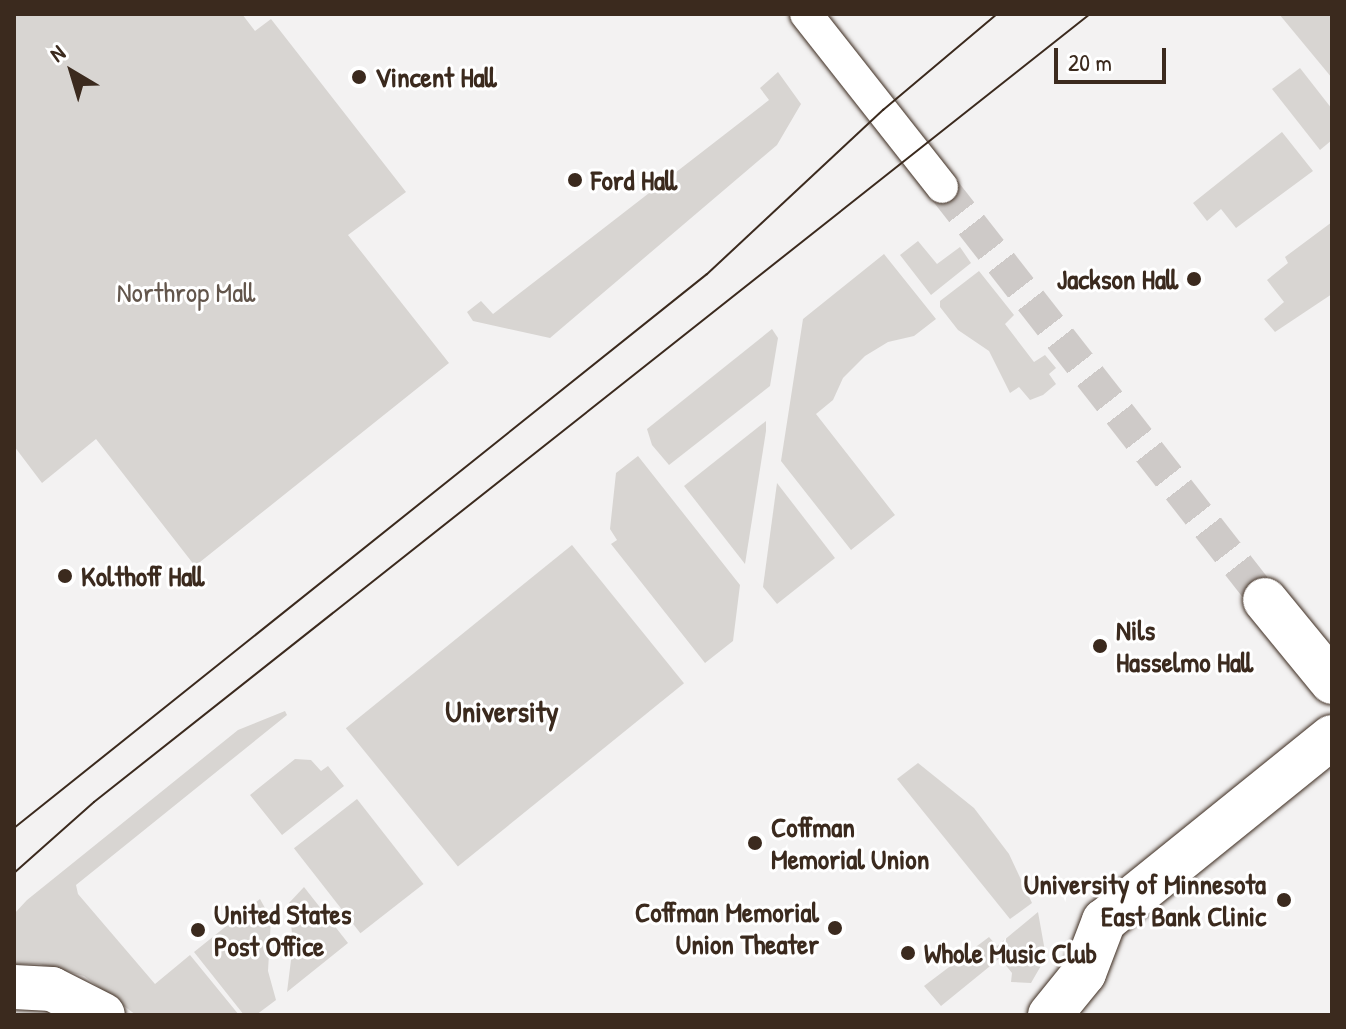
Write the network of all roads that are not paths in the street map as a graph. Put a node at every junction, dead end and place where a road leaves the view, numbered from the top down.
1 (806, 14) edge
2 (942, 187) tunnel mouth
3 (1265, 600) tunnel mouth
4 (1332, 682) edge
5 (1332, 737) edge
6 (14, 987) edge
7 (103, 1015) edge
8 (1050, 1015) edge

1 - 2 street
3 - 4 street
5 - 8 street
6 - 7 street

